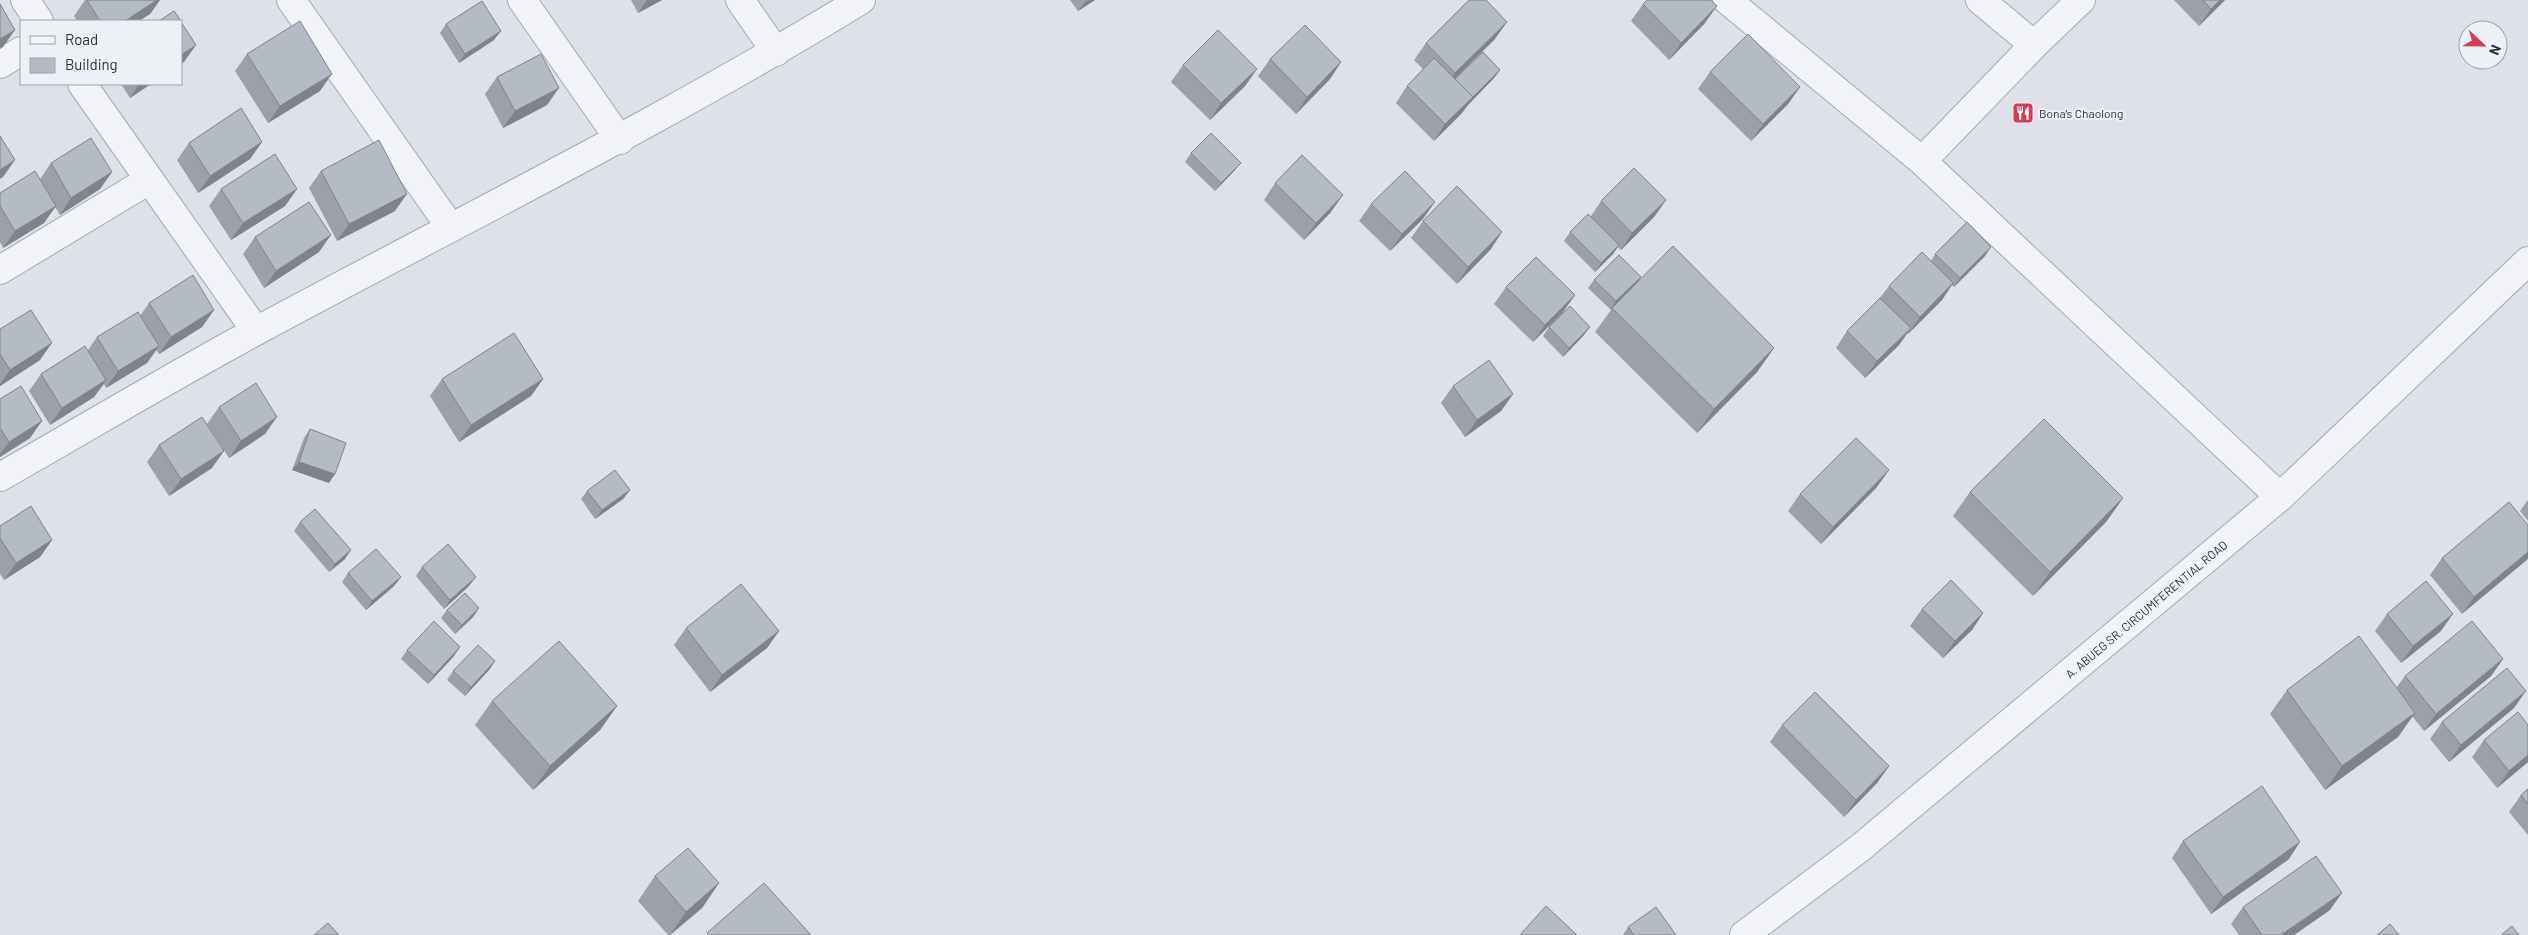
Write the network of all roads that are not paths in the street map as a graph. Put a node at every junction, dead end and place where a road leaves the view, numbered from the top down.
1 (24, 0) edge
2 (291, 0) edge
3 (522, 0) edge
4 (740, 0) edge
5 (861, 0) edge
6 (1727, 0) edge
7 (1980, 0) edge
8 (2081, 0) edge
9 (38, 20) edge
10 (2034, 45) junction
11 (20, 52) edge
12 (776, 52) junction
13 (0, 64) edge
14 (83, 85) edge
15 (620, 140) junction
16 (1922, 161) junction
17 (149, 180) junction
18 (451, 228) junction
19 (2528, 261) edge
20 (0, 270) edge
21 (256, 331) junction
22 (0, 477) edge
23 (2280, 497) junction
24 (1744, 935) edge

1 - 9 street
2 - 18 street
3 - 15 street
4 - 12 street
5 - 12 street
6 - 16 street
7 - 10 street
8 - 10 street
10 - 16 street
11 - 13 street
12 - 15 street
14 - 17 street
15 - 18 street
16 - 23 street
17 - 20 street
17 - 21 street
18 - 21 street
19 - 23 street, A. ABUEG SR. CIRCUMFERENTIAL ROAD
21 - 22 street
23 - 24 street, A. ABUEG SR. CIRCUMFERENTIAL ROAD

